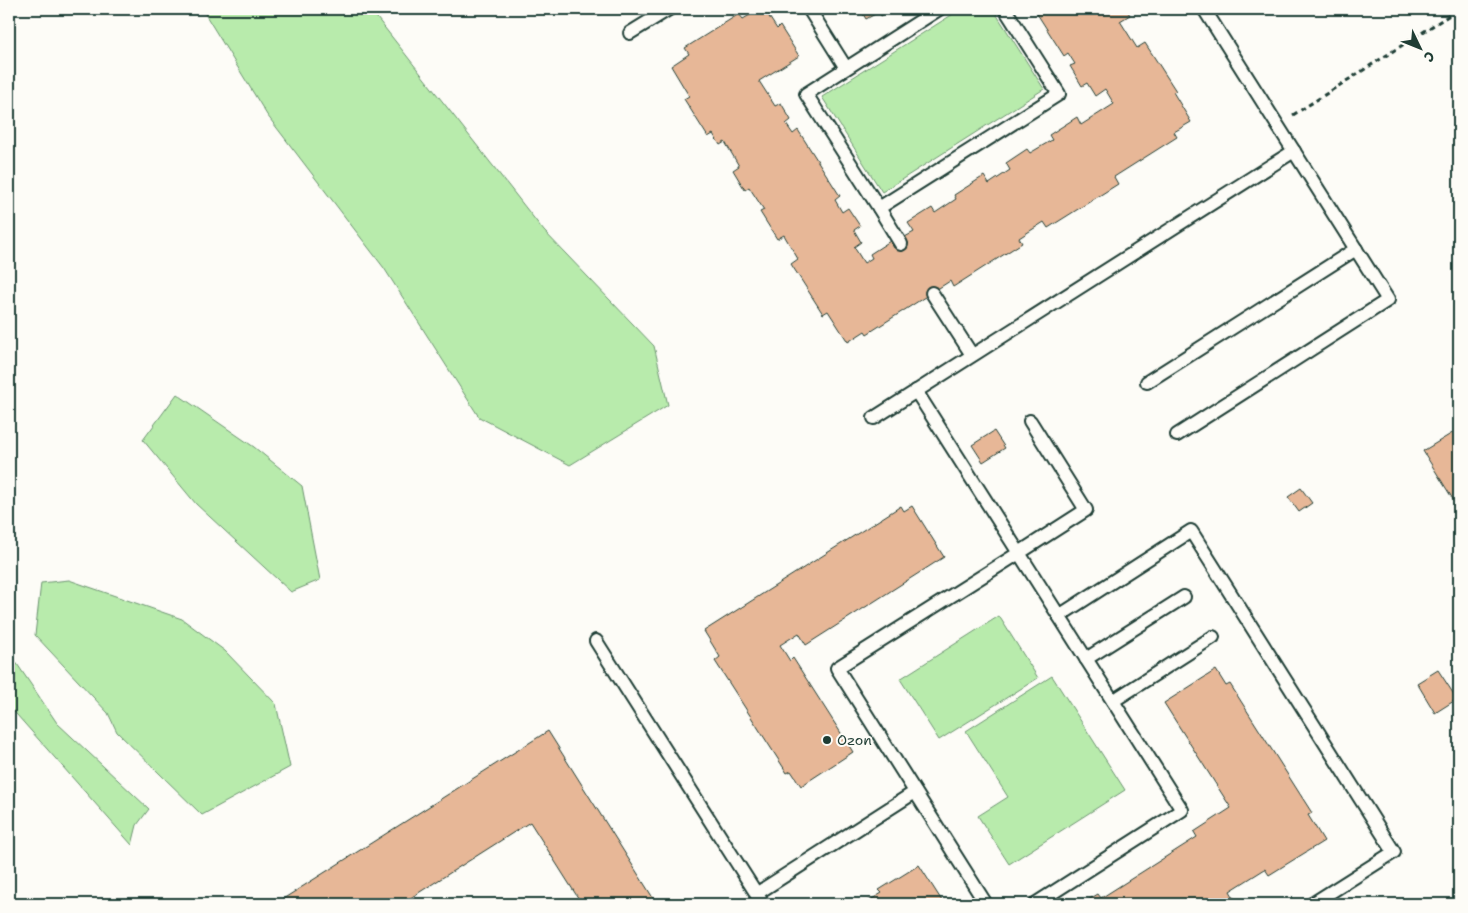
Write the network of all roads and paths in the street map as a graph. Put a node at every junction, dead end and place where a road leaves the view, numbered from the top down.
1 (669, 9) edge
2 (809, 9) edge
3 (939, 9) edge
4 (1005, 9) edge
5 (1204, 9) edge
6 (1459, 9) edge
7 (630, 34) dead end
8 (846, 68) junction
9 (1277, 125) junction
10 (1294, 151) junction
11 (879, 208) junction
12 (901, 244) dead end
13 (1356, 249) junction
14 (932, 293) dead end
15 (972, 355) junction
16 (1147, 382) dead end
17 (916, 391) junction
18 (874, 418) dead end
19 (1030, 421) dead end
20 (1177, 435) dead end
21 (1019, 553) junction
22 (1184, 597) dead end
23 (1059, 616) junction
24 (1213, 637) dead end
25 (596, 641) dead end
26 (1086, 659) junction
27 (1113, 701) junction
28 (915, 792) junction
29 (759, 899) edge
30 (986, 904) edge
31 (1034, 904) edge
32 (1312, 904) edge

1 - 7 lane
2 - 8 lane
3 - 8 lane
4 - 11 lane
5 - 9 lane
6 - 9 path
8 - 11 lane
9 - 10 lane
10 - 13 lane
10 - 15 lane
11 - 12 lane
13 - 16 lane
13 - 20 lane
14 - 15 lane
15 - 17 lane
17 - 18 lane
17 - 21 lane
19 - 21 lane
21 - 23 lane
21 - 28 lane
22 - 26 lane
23 - 26 lane
23 - 32 lane
24 - 27 lane
25 - 29 lane
26 - 27 lane
27 - 31 lane
28 - 29 lane
28 - 30 lane

